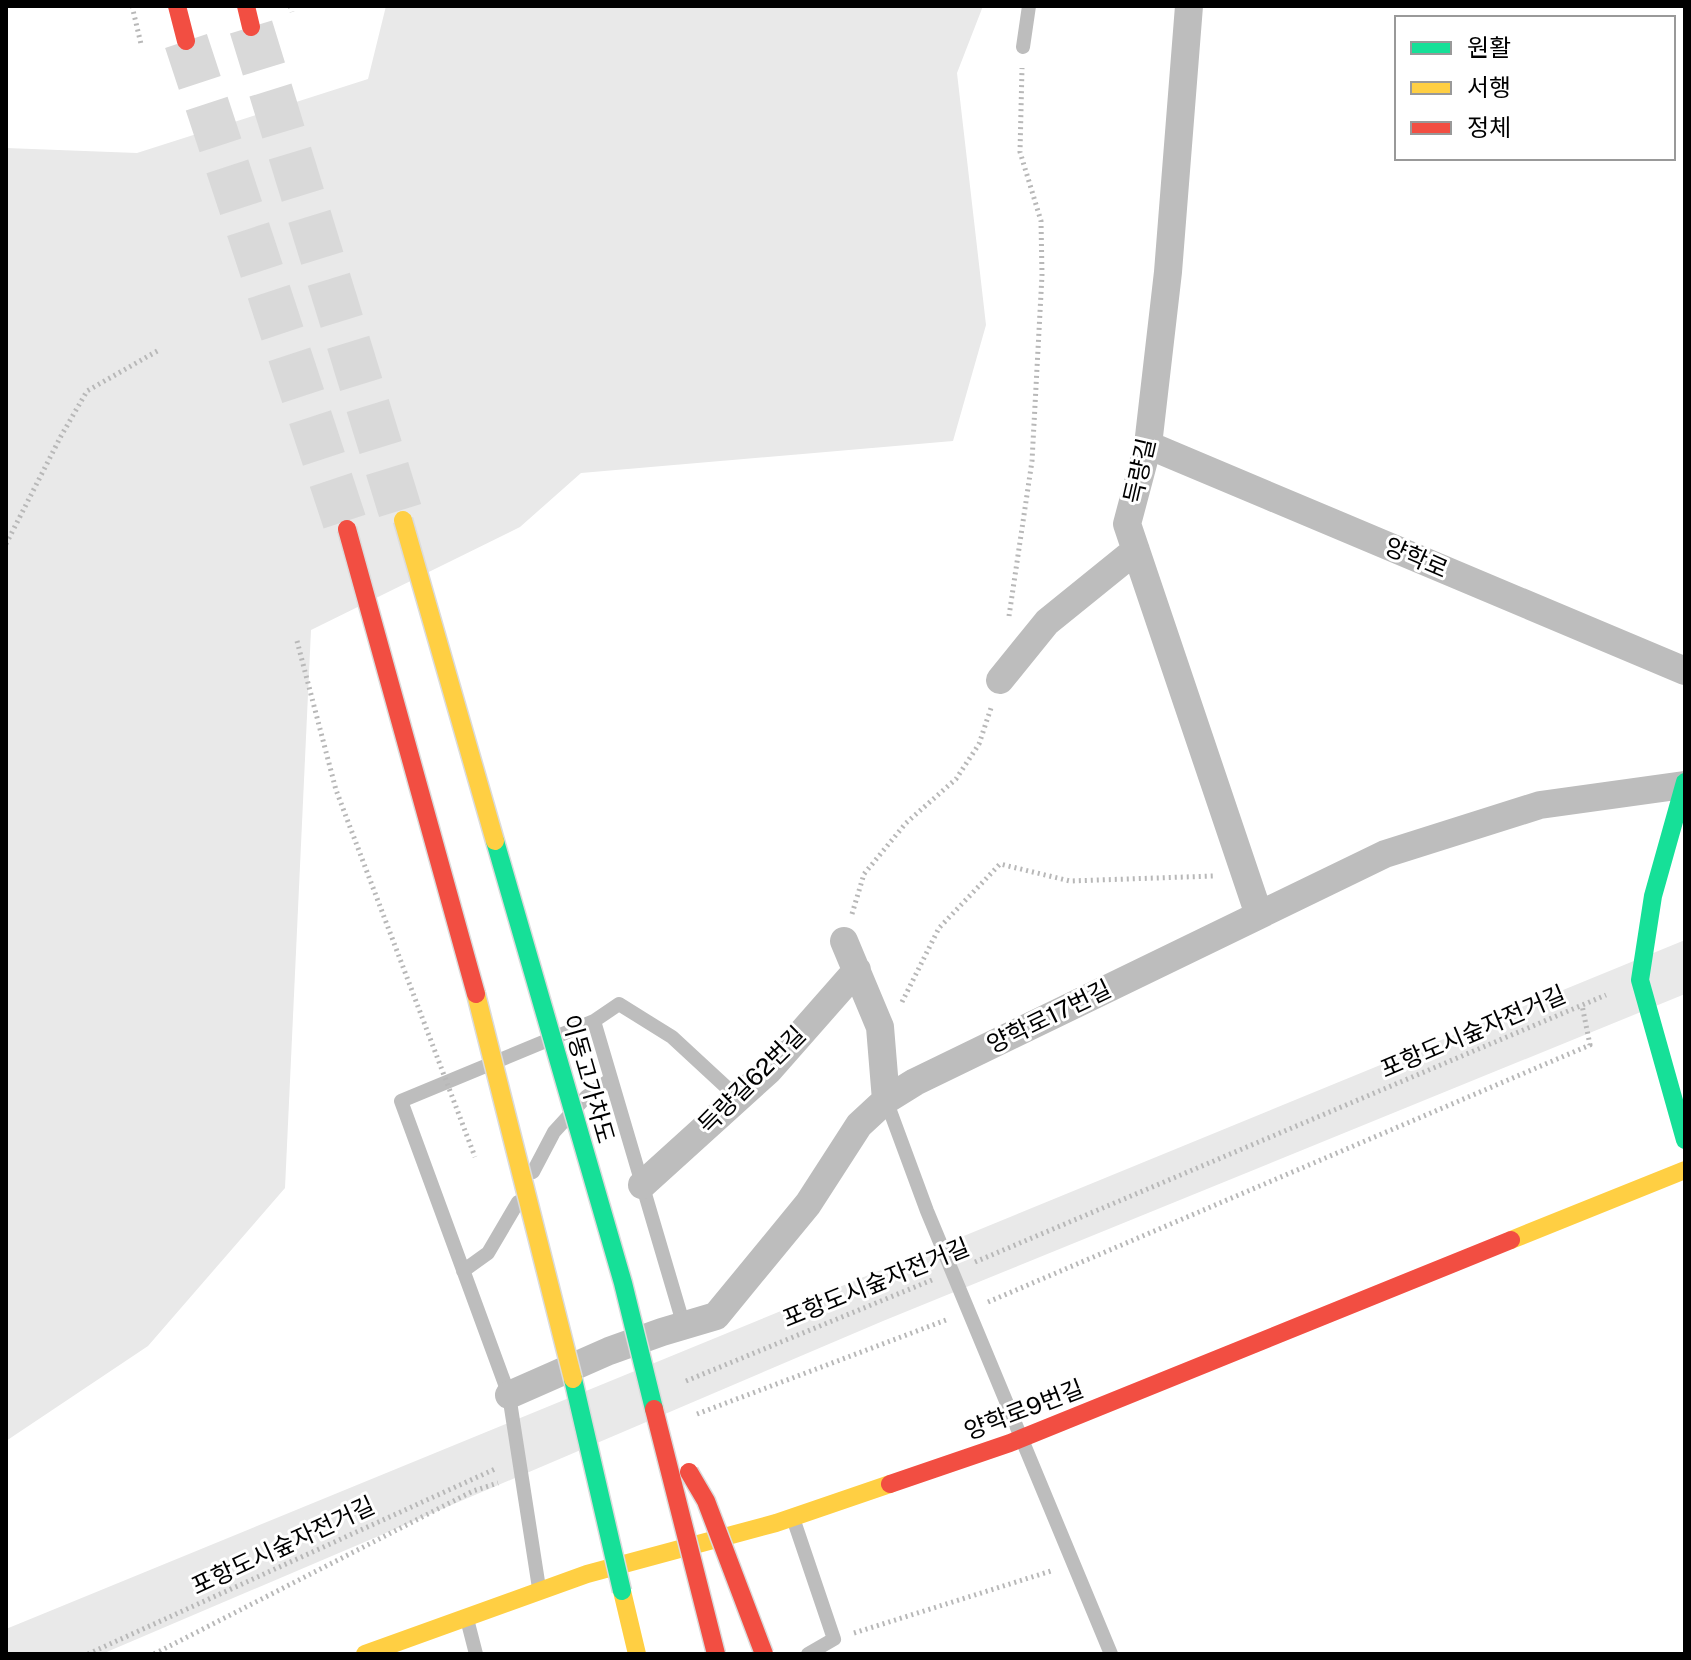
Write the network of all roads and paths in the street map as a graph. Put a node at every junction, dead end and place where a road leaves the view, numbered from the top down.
1 (132, 6) edge
2 (177, 6) edge
3 (246, 6) edge
4 (1029, 6) edge
5 (1189, 6) edge
6 (251, 27) tunnel mouth
7 (186, 41) tunnel mouth
8 (141, 44) dead end
9 (1023, 47) joint
10 (159, 350) dead end
11 (1148, 445) junction
12 (403, 520) tunnel mouth
13 (347, 529) tunnel mouth
14 (6, 544) edge
15 (1136, 550) junction
16 (1009, 617) dead end
17 (297, 641) dead end
18 (1685, 671) edge
19 (1000, 680) joint
20 (1684, 783) edge
21 (1246, 875) junction
22 (1259, 915) junction
23 (844, 941) joint
24 (857, 970) junction
25 (1640, 980) junction
26 (1582, 1005) junction
27 (594, 1021) junction
28 (880, 1027) junction
29 (611, 1079) junction
30 (738, 1098) junction
31 (886, 1100) junction
32 (1685, 1140) edge
33 (475, 1158) dead end
34 (1685, 1170) edge
35 (642, 1185) junction
36 (463, 1271) junction
37 (952, 1272) junction
38 (968, 1311) junction
39 (684, 1326) junction
40 (672, 1388) dead end
41 (509, 1395) junction
42 (653, 1403) junction
43 (696, 1415) dead end
44 (1021, 1439) junction
45 (519, 1458) junction
46 (522, 1475) junction
47 (793, 1517) junction
48 (1073, 1563) junction
49 (540, 1591) junction
50 (622, 1591) junction
51 (467, 1618) junction
52 (834, 1639) junction
53 (88, 1654) edge
54 (154, 1654) edge
55 (365, 1654) edge
56 (476, 1654) edge
57 (627, 1654) edge
58 (637, 1654) edge
59 (716, 1654) edge
60 (764, 1654) edge
61 (808, 1654) edge
62 (1111, 1654) edge

1 - 8 path
2 - 7 main road
3 - 6 main road
4 - 9 lane
5 - 11 street, 득량길
9 - 16 path
10 - 14 path
11 - 15 street, 득량길
11 - 18 street, 양학로
12 - 42 main road, 이동고가차도, bridge
13 - 50 main road, bridge
15 - 19 street
15 - 21 street, 득량길
17 - 33 path, bridge
19 - 23 path
20 - 22 street, 양학로17번길
20 - 25 main road
21 - 22 street, 득량길
21 - 28 path
22 - 31 street, 양학로17번길
23 - 24 street
24 - 28 street
24 - 30 street, 득량길62번길
25 - 26 path, 포항도시숲자전거길
25 - 32 main road
26 - 37 path, 포항도시숲자전거길
26 - 38 path
27 - 29 lane
27 - 30 lane
27 - 36 lane
28 - 31 street
29 - 35 lane
29 - 36 lane
30 - 35 street, 득량길62번길
31 - 37 lane
31 - 39 street, 양학로17번길
34 - 44 main road, 양학로9번길
35 - 39 lane
36 - 41 lane
37 - 38 lane
37 - 40 path, 포항도시숲자전거길
38 - 43 path
38 - 44 lane
39 - 41 street, 양학로17번길
41 - 45 lane
42 - 59 main road, 이동고가차도, bridge
42 - 60 main road, bridge
44 - 47 main road, 양학로9번길
44 - 48 lane
45 - 46 lane
45 - 53 path, 포항도시숲자전거길
46 - 49 lane
46 - 54 path
47 - 49 main road, 양학로9번길
47 - 52 lane
48 - 52 path
48 - 62 lane
49 - 51 main road, 양학로9번길
50 - 57 main road
50 - 58 main road
51 - 55 main road, 양학로9번길
51 - 56 lane
52 - 61 lane

